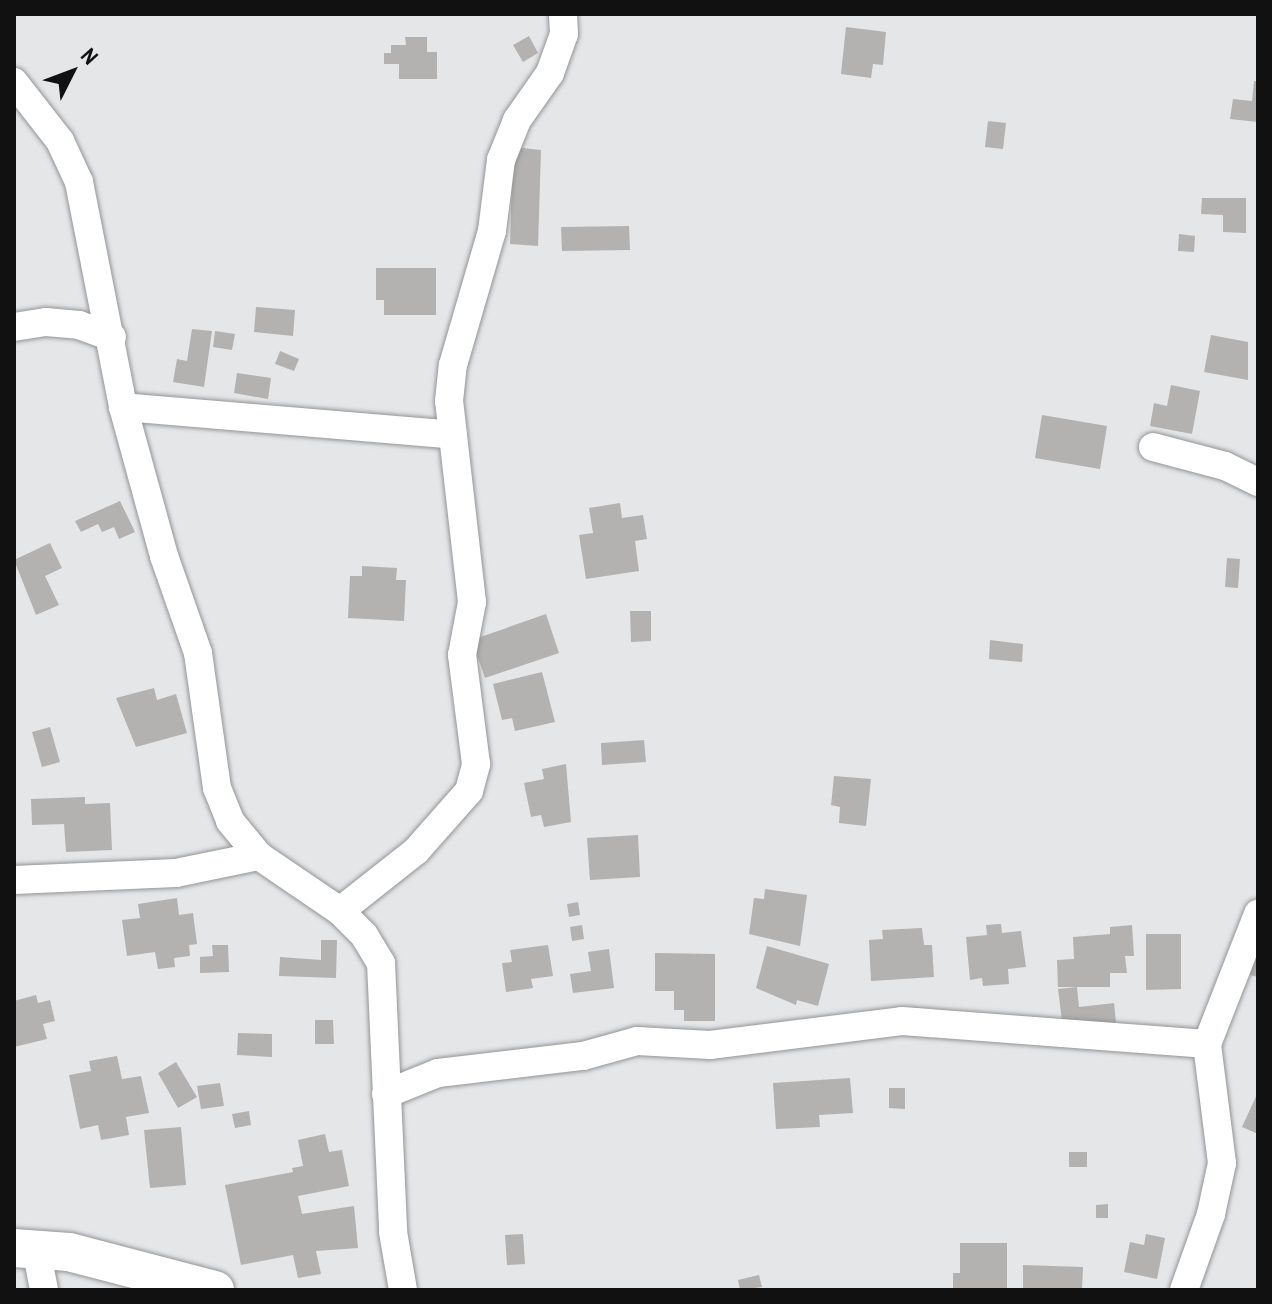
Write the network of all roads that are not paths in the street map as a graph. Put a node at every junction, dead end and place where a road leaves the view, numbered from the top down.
1 (563, 14) edge
2 (14, 82) edge
3 (14, 327) edge
4 (112, 337) junction
5 (123, 407) junction
6 (453, 435) junction
7 (1153, 447) dead end
8 (1258, 482) edge
9 (259, 856) junction
10 (14, 880) edge
11 (340, 911) junction
12 (1258, 914) edge
13 (1207, 1044) junction
14 (386, 1094) junction
15 (25, 1248) edge
16 (44, 1290) edge
17 (215, 1290) edge
18 (403, 1290) edge
19 (1184, 1290) edge

1 - 6 street
2 - 4 street
3 - 4 street
4 - 5 street
5 - 6 street
5 - 9 street
6 - 11 street
7 - 8 street
9 - 10 street
9 - 11 street
11 - 14 street
12 - 13 street
13 - 14 street
13 - 19 street
14 - 18 street
15 - 16 street
15 - 17 street

